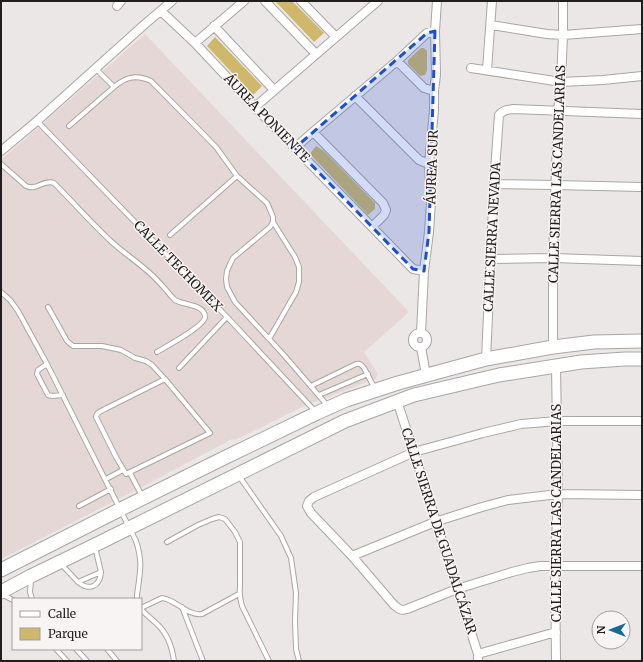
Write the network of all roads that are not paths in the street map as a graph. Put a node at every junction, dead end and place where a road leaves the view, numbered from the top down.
1 (172, 1) edge
2 (244, 1) edge
3 (265, 1) edge
4 (300, 1) edge
5 (378, 1) edge
6 (437, 1) edge
7 (492, 1) edge
8 (563, 1) edge
9 (161, 11) junction
10 (491, 25) junction
11 (214, 26) junction
12 (642, 29) edge
13 (435, 31) junction
14 (563, 35) junction
15 (336, 37) junction
16 (195, 43) junction
17 (316, 54) junction
18 (397, 61) junction
19 (471, 68) dead end
20 (96, 69) junction
21 (487, 70) junction
22 (642, 76) edge
23 (561, 82) junction
24 (114, 87) junction
25 (274, 90) junction
26 (434, 91) junction
27 (356, 96) junction
28 (255, 107) junction
29 (558, 111) junction
30 (642, 114) edge
31 (37, 121) junction
32 (69, 126) dead end
33 (313, 132) junction
34 (296, 148) junction
35 (1, 151) edge
36 (1, 164) edge
37 (429, 164) junction
38 (237, 176) junction
39 (494, 184) junction
40 (555, 185) junction
41 (642, 187) edge
42 (273, 222) junction
43 (372, 228) junction
44 (170, 235) dead end
45 (553, 258) junction
46 (491, 259) junction
47 (642, 261) edge
48 (424, 272) junction
49 (1, 292) edge
50 (48, 307) dead end
51 (227, 318) junction
52 (269, 339) junction
53 (642, 341) edge
54 (553, 347) junction
55 (157, 352) dead end
56 (486, 359) junction
57 (642, 359) edge
58 (47, 364) junction
59 (556, 366) junction
60 (179, 368) dead end
61 (368, 374) junction
62 (426, 375) junction
63 (166, 379) junction
64 (311, 386) junction
65 (375, 390) junction
66 (63, 395) junction
67 (319, 395) junction
68 (396, 402) junction
69 (330, 407) junction
70 (317, 413) junction
71 (557, 420) junction
72 (642, 421) edge
73 (414, 452) junction
74 (122, 470) junction
75 (130, 473) junction
76 (238, 474) junction
77 (106, 479) junction
78 (111, 489) junction
79 (558, 494) junction
80 (642, 495) edge
81 (143, 498) junction
82 (79, 506) dead end
83 (121, 509) junction
84 (435, 522) junction
85 (130, 528) junction
86 (167, 542) dead end
87 (95, 545) junction
88 (352, 556) junction
89 (59, 563) junction
90 (556, 566) junction
91 (642, 566) edge
92 (1, 570) edge
93 (101, 572) junction
94 (31, 576) junction
95 (78, 582) junction
96 (457, 589) junction
97 (1, 593) edge
98 (239, 594) junction
99 (32, 598) edge
100 (138, 598) edge
101 (12, 599) edge
102 (181, 607) junction
103 (142, 608) edge
104 (142, 610) edge
105 (556, 632) junction
106 (57, 650) edge
107 (77, 650) edge
108 (108, 650) edge
109 (478, 658) edge
110 (67, 661) edge
111 (87, 661) edge
112 (117, 661) edge
113 (174, 661) edge
114 (203, 661) edge
115 (268, 661) edge
116 (299, 661) edge
117 (556, 661) edge

1 - 9 street
2 - 11 street
3 - 17 street
4 - 15 street
5 - 15 street
6 - 13 street, ÁUREA SUR
7 - 10 street
8 - 14 street, CALLE SIERRA LAS CANDELARIAS
9 - 16 street, ÁUREA PONIENTE
9 - 20 street
10 - 14 street
10 - 21 street
11 - 16 street
11 - 25 street
12 - 14 street
13 - 18 street
13 - 26 street, ÁUREA SUR
14 - 23 street, CALLE SIERRA LAS CANDELARIAS
15 - 17 street
16 - 28 street, ÁUREA PONIENTE
17 - 25 street
18 - 26 street
18 - 27 street
19 - 21 street
20 - 24 lane
20 - 31 street
21 - 23 street
22 - 23 street
23 - 29 street, CALLE SIERRA LAS CANDELARIAS
24 - 32 lane
24 - 38 lane
25 - 28 street
26 - 37 street, ÁUREA SUR
27 - 33 street
27 - 37 street
28 - 34 street, ÁUREA PONIENTE
29 - 30 street
29 - 39 street, CALLE SIERRA NEVADA
29 - 40 street, CALLE SIERRA LAS CANDELARIAS
31 - 35 street
31 - 51 lane, CALLE TECHOMEX
33 - 34 street
33 - 43 street, ÁUREA PONIENTE
34 - 43 street, ÁUREA PONIENTE
36 - 55 lane
37 - 48 street, ÁUREA SUR
38 - 42 lane
38 - 44 lane
39 - 40 street
39 - 46 street, CALLE SIERRA NEVADA
40 - 41 street
40 - 45 street, CALLE SIERRA LAS CANDELARIAS
42 - 52 lane
42 - 52 lane
43 - 48 street, ÁUREA PONIENTE
45 - 46 street
45 - 47 street
45 - 54 street, CALLE SIERRA LAS CANDELARIAS
46 - 56 street, CALLE SIERRA NEVADA
48 - 62 street, ÁUREA SUR
49 - 58 lane
50 - 63 lane
51 - 60 lane
51 - 70 lane, CALLE TECHOMEX
52 - 64 lane
53 - 54 main road
54 - 56 main road
56 - 62 main road
57 - 59 main road
58 - 66 lane
58 - 66 lane
59 - 68 main road
59 - 71 street, CALLE SIERRA LAS CANDELARIAS
61 - 64 lane
61 - 65 lane
61 - 67 lane
62 - 65 main road
63 - 74 lane
63 - 75 lane
64 - 67 lane
65 - 69 main road
66 - 77 lane
67 - 69 lane
68 - 73 street, CALLE SIERRA DE GUADALCÁZAR
68 - 76 main road
69 - 70 main road
70 - 81 main road
71 - 72 street
71 - 73 street
71 - 79 street, CALLE SIERRA LAS CANDELARIAS
73 - 84 street, CALLE SIERRA DE GUADALCÁZAR
73 - 88 street
74 - 75 lane
74 - 77 lane
75 - 81 lane
76 - 85 main road
76 - 116 lane
77 - 78 lane
78 - 82 lane
78 - 83 lane
79 - 80 street
79 - 84 street
79 - 90 street, CALLE SIERRA LAS CANDELARIAS
81 - 83 main road
83 - 85 lane
83 - 92 main road
84 - 88 street
84 - 96 street, CALLE SIERRA DE GUADALCÁZAR
85 - 87 main road
85 - 100 lane
86 - 98 lane
87 - 89 main road
87 - 93 lane
88 - 96 street
89 - 94 main road
89 - 95 lane
90 - 91 street
90 - 96 street
90 - 105 street, CALLE SIERRA LAS CANDELARIAS
93 - 95 lane
93 - 95 lane
94 - 97 main road
94 - 99 lane
96 - 109 street, CALLE SIERRA DE GUADALCÁZAR
97 - 101 lane
98 - 102 lane
98 - 115 lane
102 - 103 lane
102 - 114 lane
104 - 113 lane
105 - 109 street
105 - 117 street, CALLE SIERRA LAS CANDELARIAS
106 - 110 lane
107 - 111 lane
108 - 112 lane

